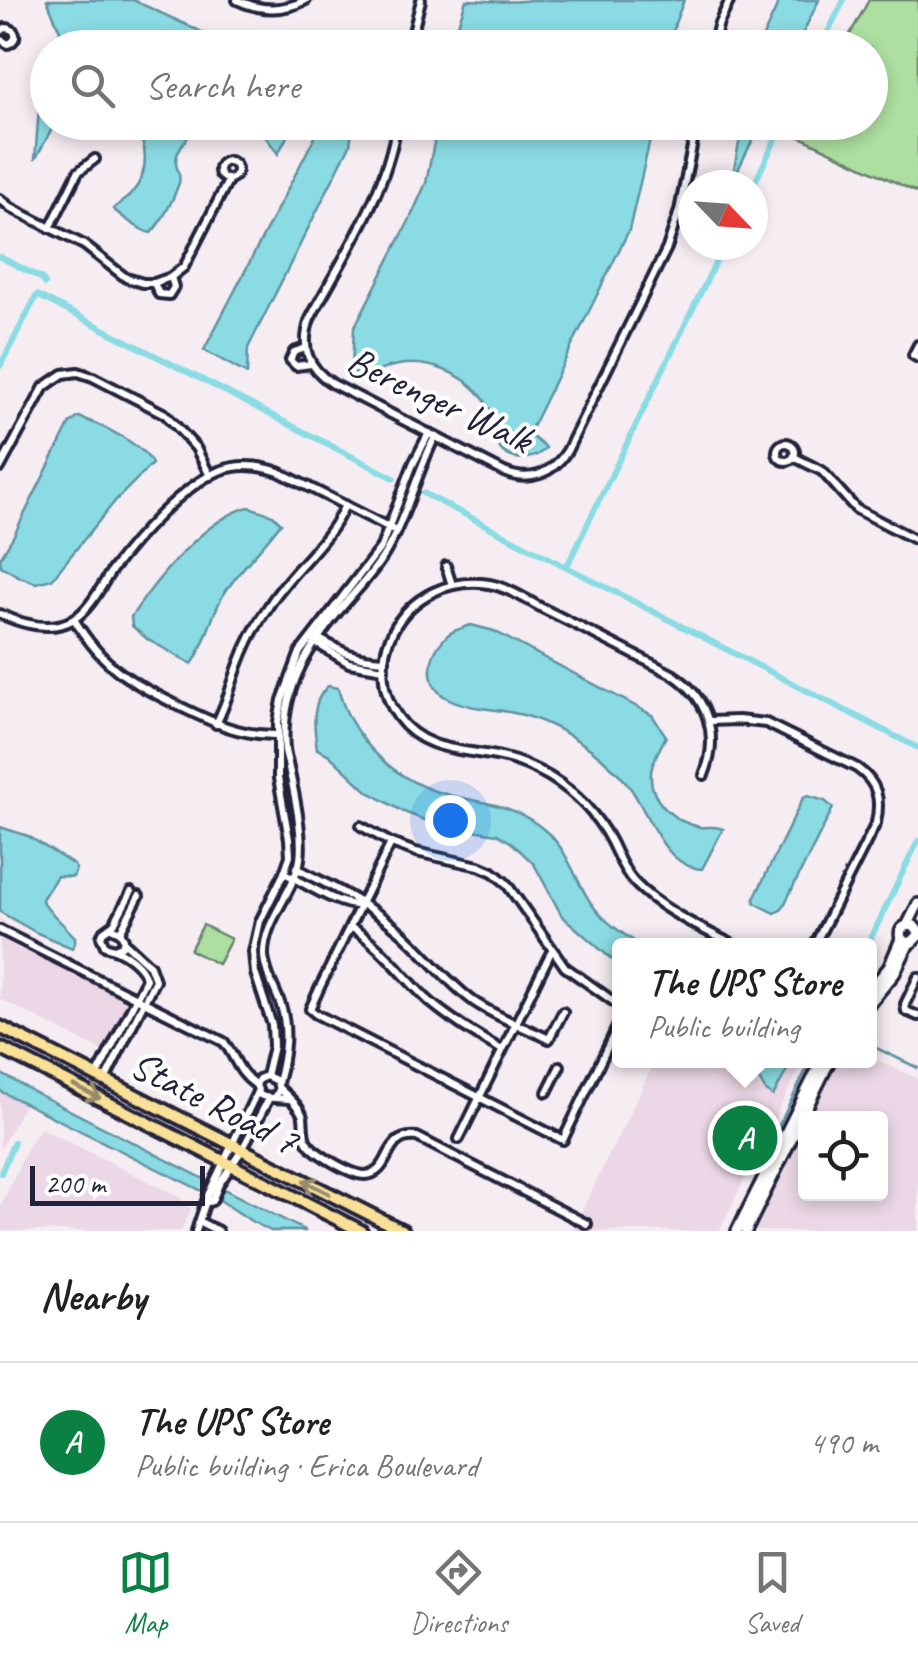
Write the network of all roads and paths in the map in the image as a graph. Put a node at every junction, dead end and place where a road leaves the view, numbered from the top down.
1 (237, 0) edge
2 (306, 0) edge
3 (421, 0) edge
4 (730, 0) edge
5 (413, 30) edge
6 (717, 30) edge
7 (393, 140) edge
8 (693, 140) edge
9 (95, 158) dead end
10 (229, 180) dead end
11 (0, 200) edge
12 (50, 228) junction
13 (172, 277) junction
14 (154, 283) junction
15 (918, 345) edge
16 (306, 348) junction
17 (918, 358) edge
18 (311, 364) junction
19 (432, 435) junction
20 (794, 457) dead end
21 (0, 468) edge
22 (210, 476) junction
23 (345, 505) junction
24 (393, 529) junction
25 (918, 541) edge
26 (446, 566) dead end
27 (452, 585) junction
28 (0, 614) edge
29 (74, 618) junction
30 (313, 639) junction
31 (384, 664) junction
32 (710, 721) junction
33 (216, 724) junction
34 (281, 735) junction
35 (704, 776) dead end
36 (361, 826) dead end
37 (392, 843) junction
38 (288, 864) junction
39 (298, 869) junction
40 (284, 873) junction
41 (294, 878) junction
42 (362, 904) junction
43 (918, 904) edge
44 (350, 926) junction
45 (111, 928) junction
46 (0, 930) edge
47 (120, 932) junction
48 (914, 934) edge
49 (721, 938) edge
50 (818, 938) edge
51 (124, 942) junction
52 (114, 950) junction
53 (552, 951) junction
54 (918, 977) edge
55 (877, 981) edge
56 (877, 995) edge
57 (140, 1000) junction
58 (612, 1000) edge
59 (563, 1012) dead end
60 (918, 1016) edge
61 (516, 1023) junction
62 (0, 1030) edge
63 (612, 1039) edge
64 (0, 1048) edge
65 (502, 1050) junction
66 (560, 1066) dead end
67 (818, 1068) edge
68 (826, 1068) edge
69 (101, 1078) junction
70 (260, 1083) junction
71 (278, 1085) junction
72 (547, 1092) dead end
73 (272, 1097) junction
74 (478, 1098) junction
75 (290, 1099) junction
76 (459, 1138) dead end
77 (237, 1147) junction
78 (229, 1163) junction
79 (200, 1222) junction
80 (588, 1224) dead end
81 (196, 1231) edge
82 (218, 1231) edge
83 (362, 1231) edge
84 (403, 1231) edge
85 (737, 1231) edge
86 (746, 1231) edge

1 - 2 street
3 - 5 street
4 - 6 street
7 - 16 street, Berenger Walk
8 - 19 street, Berenger Walk
9 - 12 street
10 - 13 street
11 - 12 street
12 - 14 street
13 - 14 street
13 - 14 street
15 - 17 street
16 - 18 street, Berenger Walk
16 - 18 street
18 - 19 street, Berenger Walk
19 - 24 street
20 - 25 street
21 - 22 street
22 - 23 street
22 - 29 street
23 - 24 street
23 - 33 street
24 - 30 street
26 - 27 street
27 - 31 street
27 - 32 street
28 - 29 street
29 - 33 street
30 - 31 street
30 - 34 street
31 - 49 street
32 - 35 street
32 - 50 street
33 - 34 street
34 - 38 street
34 - 39 street
36 - 37 street
37 - 42 street
37 - 53 street
38 - 39 street
38 - 40 street
39 - 41 street
39 - 42 street
40 - 41 street
40 - 70 street
41 - 42 street
41 - 71 street
42 - 44 street
42 - 61 street
43 - 48 street
44 - 65 street
44 - 74 street
45 - 47 street
45 - 47 street
45 - 52 street
46 - 57 street
47 - 51 street
48 - 55 street
48 - 56 street
51 - 52 street
51 - 57 street
52 - 57 street
53 - 58 street
53 - 61 street
54 - 60 street
57 - 69 street
57 - 70 street
59 - 61 street
61 - 65 street
62 - 69 main road, State Road 7
63 - 74 street
64 -> 78 main road, State Road 7
65 - 74 street
66 - 72 street
67 - 85 street
68 - 86 street
69 - 77 main road, State Road 7
70 - 71 street
70 - 73 street
70 - 77 street
71 - 73 street
71 - 75 street
73 - 75 street
73 - 77 street
74 - 76 street
75 - 80 street
77 - 78 street
84 -> 77 main road, State Road 7
78 - 79 street
78 - 83 main road, State Road 7
79 - 81 street
79 - 82 street

